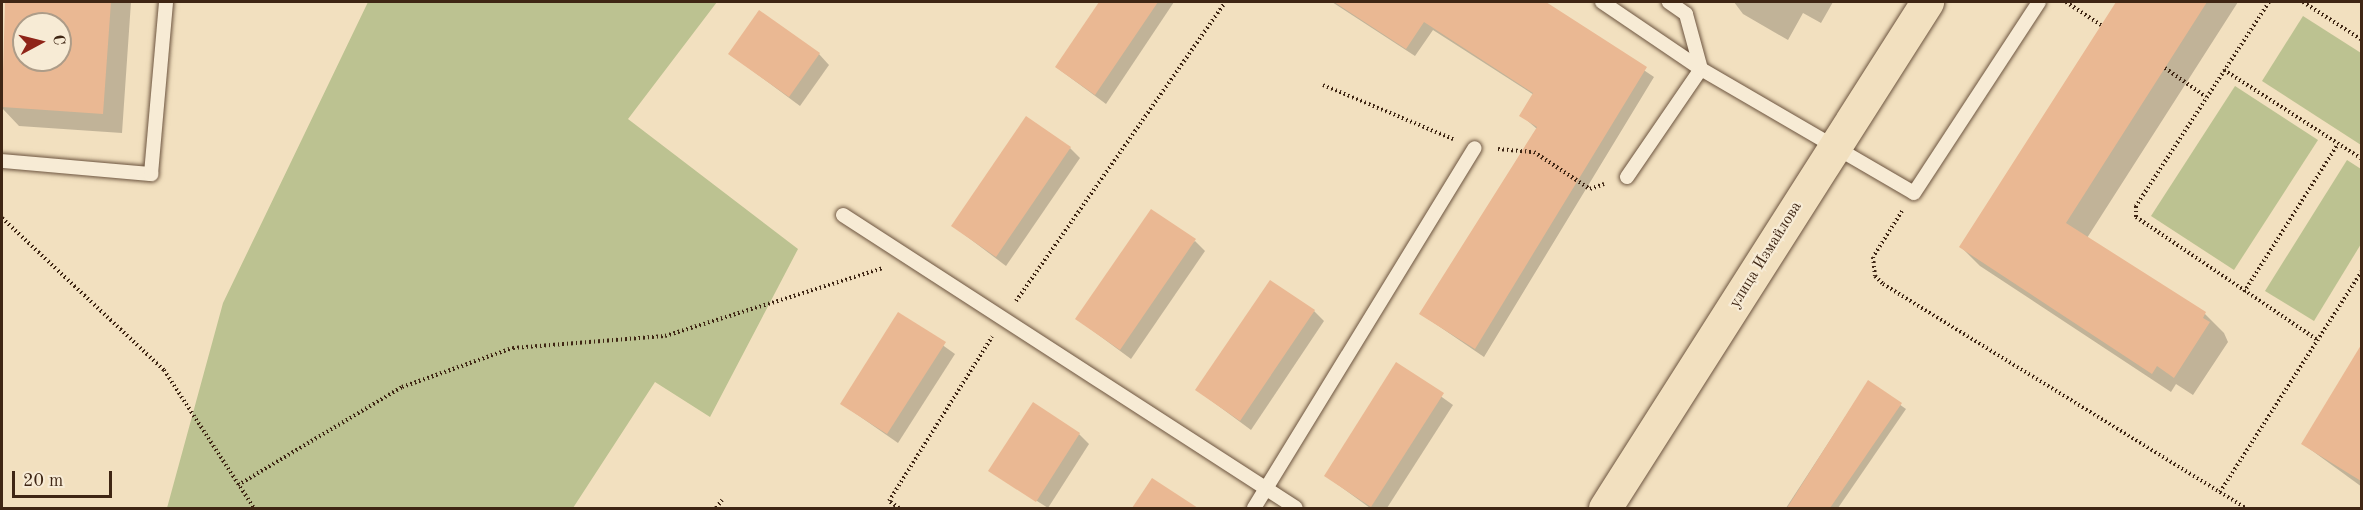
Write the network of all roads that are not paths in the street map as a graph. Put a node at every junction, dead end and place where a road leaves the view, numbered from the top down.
1 (166, 2) edge
2 (1602, 2) edge
3 (1669, 2) edge
4 (1694, 2) edge
5 (1927, 2) edge
6 (2039, 2) edge
7 (1686, 14) junction
8 (1701, 69) junction
9 (1475, 148) dead end
10 (1834, 148) junction
11 (2, 161) edge
12 (1627, 177) dead end
13 (843, 215) dead end
14 (1266, 489) junction
15 (1254, 508) edge
16 (1296, 508) edge
17 (1605, 508) edge

1 - 11 lane
2 - 8 lane
3 - 7 lane
4 - 7 lane
5 - 10 main road, улица Измайлова
6 - 10 lane
7 - 8 lane
8 - 10 lane
8 - 12 lane
9 - 14 lane
10 - 17 main road, улица Измайлова
13 - 14 lane
14 - 15 lane
14 - 16 lane

